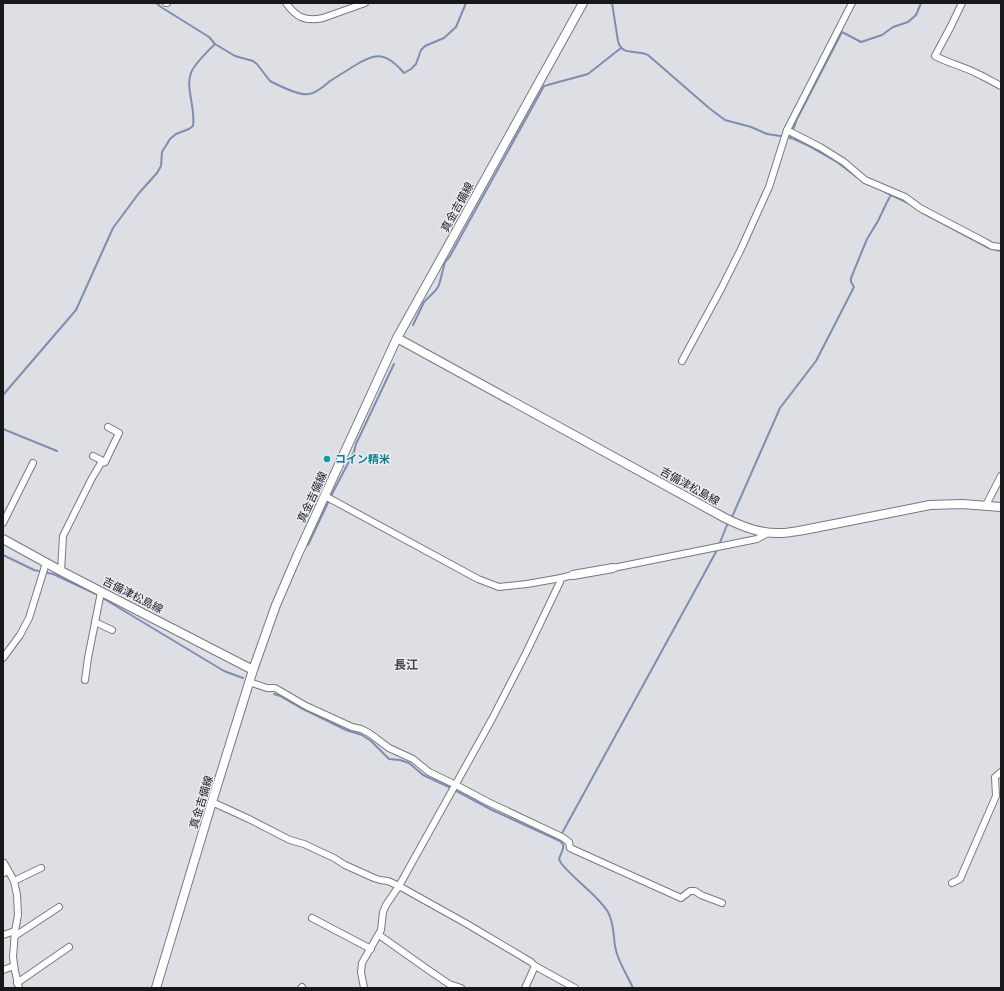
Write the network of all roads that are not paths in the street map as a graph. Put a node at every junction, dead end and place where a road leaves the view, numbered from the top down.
1 (286, 3) edge
2 (365, 3) edge
3 (583, 3) edge
4 (852, 3) edge
5 (962, 3) edge
6 (1001, 86) edge
7 (788, 134) junction
8 (1001, 247) edge
9 (397, 338) junction
10 (682, 361) dead end
11 (108, 427) dead end
12 (93, 456) dead end
13 (104, 462) junction
14 (34, 463) dead end
15 (1001, 476) edge
16 (325, 496) junction
17 (986, 505) junction
18 (1001, 507) edge
19 (3, 522) edge
20 (768, 533) junction
21 (3, 539) edge
22 (46, 563) junction
23 (613, 568) joint
24 (61, 571) junction
25 (573, 575) joint
26 (561, 578) junction
27 (101, 592) junction
28 (95, 622) junction
29 (112, 630) dead end
30 (3, 658) edge
31 (253, 670) junction
32 (85, 680) dead end
33 (249, 682) junction
34 (1001, 772) edge
35 (456, 785) junction
36 (212, 802) junction
37 (4, 862) edge
38 (41, 868) dead end
39 (14, 881) junction
40 (952, 883) dead end
41 (399, 886) junction
42 (722, 903) dead end
43 (59, 907) dead end
44 (312, 918) dead end
45 (3, 934) edge
46 (15, 934) junction
47 (379, 935) junction
48 (69, 947) dead end
49 (371, 949) junction
50 (14, 966) junction
51 (536, 966) junction
52 (3, 970) edge
53 (18, 985) edge
54 (449, 986) edge
55 (156, 988) edge
56 (364, 988) edge
57 (461, 988) edge
58 (525, 988) edge
59 (575, 988) edge

1 - 2 street
3 - 9 main road, 真金吉備線
4 - 7 street
5 - 6 street
7 - 8 street
7 - 10 street
9 - 16 main road, 真金吉備線
9 - 20 main road, 吉備津松島線
11 - 13 street
12 - 13 street
13 - 24 street
14 - 19 street
15 - 17 street
16 - 26 street
16 - 31 main road, 真金吉備線
17 - 18 main road, 吉備津松島線
17 - 20 main road, 吉備津松島線
20 - 23 street
21 - 22 main road, 吉備津松島線
22 - 24 main road, 吉備津松島線
22 - 30 street
23 - 25 main road
24 - 27 main road, 吉備津松島線
25 - 26 street
26 - 35 street
27 - 28 street
27 - 31 main road, 吉備津松島線
28 - 29 street
28 - 32 street
31 - 33 main road, 真金吉備線
33 - 35 street
33 - 36 main road, 真金吉備線
34 - 40 street
35 - 41 street
35 - 42 street
36 - 41 street
36 - 55 main road, 真金吉備線
37 - 39 street
38 - 39 street
39 - 46 street
41 - 47 street
41 - 51 street
43 - 46 street
44 - 49 street
45 - 46 street
46 - 50 street
47 - 49 street
47 - 54 street
48 - 53 street
49 - 56 street
50 - 52 street
50 - 53 street
51 - 58 street
51 - 59 street
54 - 57 street

